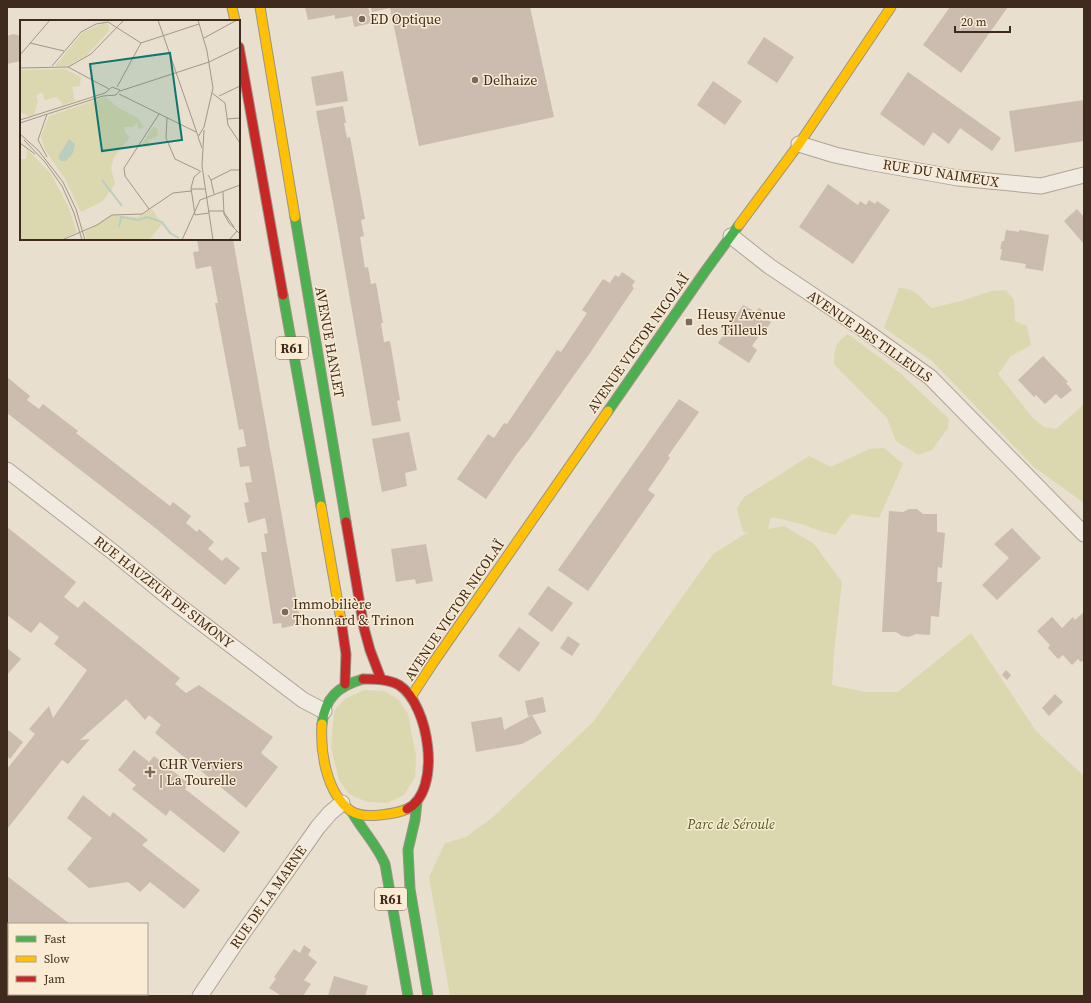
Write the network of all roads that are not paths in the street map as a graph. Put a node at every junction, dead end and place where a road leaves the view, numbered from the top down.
1 (232, 7) edge
2 (260, 7) edge
3 (891, 7) edge
4 (235, 20) edge
5 (240, 53) edge
6 (799, 144) junction
7 (1084, 175) edge
8 (731, 236) junction
9 (7, 470) edge
10 (1084, 534) edge
11 (381, 679) junction
12 (345, 684) junction
13 (411, 697) junction
14 (324, 711) junction
15 (416, 802) junction
16 (347, 807) junction
17 (200, 996) edge
18 (408, 996) edge
19 (428, 996) edge

1 - 4 main road
2 - 11 main road, AVENUE HANLET / R61
3 - 6 main road, AVENUE VICTOR NICOLAÏ
5 - 12 main road, R61
6 - 7 street, RUE DU NAIMEUX
6 - 8 main road, AVENUE VICTOR NICOLAÏ
8 - 10 street, AVENUE DES TILLEULS
8 - 13 main road, AVENUE VICTOR NICOLAÏ
9 - 14 street, RUE HAUZEUR DE SIMONY
11 - 12 main road, R61
11 - 13 main road, R61
12 - 14 main road, R61
13 - 15 main road, R61
14 - 16 main road, R61
15 - 16 main road
15 - 19 main road, R61
16 - 17 street, RUE DE LA MARNE
16 - 18 main road, R61

